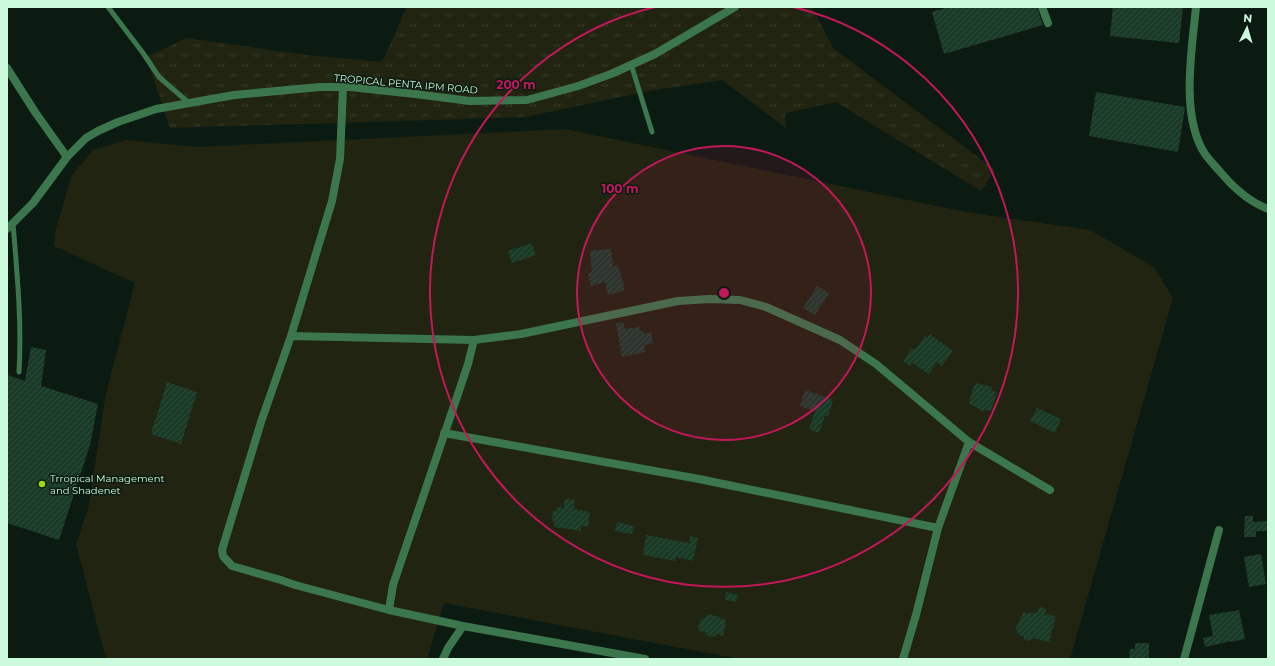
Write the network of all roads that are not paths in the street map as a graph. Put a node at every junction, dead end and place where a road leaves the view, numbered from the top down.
1 (108, 7) edge
2 (735, 7) edge
3 (1042, 7) edge
4 (1196, 7) edge
5 (1048, 23) dead end
6 (631, 64) junction
7 (7, 68) edge
8 (343, 87) junction
9 (189, 103) junction
10 (652, 132) dead end
11 (67, 157) junction
12 (1268, 209) edge
13 (10, 226) edge
14 (291, 336) junction
15 (474, 340) junction
16 (19, 372) dead end
17 (444, 433) junction
18 (969, 442) junction
19 (1050, 490) dead end
20 (938, 528) junction
21 (1219, 530) dead end
22 (389, 610) junction
23 (463, 626) junction
24 (443, 659) edge
25 (645, 659) edge
26 (903, 659) edge
27 (1184, 659) edge

1 - 9 lane
2 - 6 street, TROPICAL PENTA IPM ROAD
3 - 5 street
4 - 12 street
6 - 8 street, TROPICAL PENTA IPM ROAD
6 - 10 lane
7 - 11 street
8 - 9 street, TROPICAL PENTA IPM ROAD
8 - 14 street
9 - 11 street, TROPICAL PENTA IPM ROAD
11 - 13 street, TROPICAL PENTA IPM ROAD
13 - 16 lane
14 - 15 street
14 - 22 street
15 - 17 street
15 - 18 street
17 - 20 street
17 - 22 street
18 - 19 street
18 - 20 street
20 - 26 street
21 - 27 street
22 - 23 street
23 - 24 street
23 - 25 street

